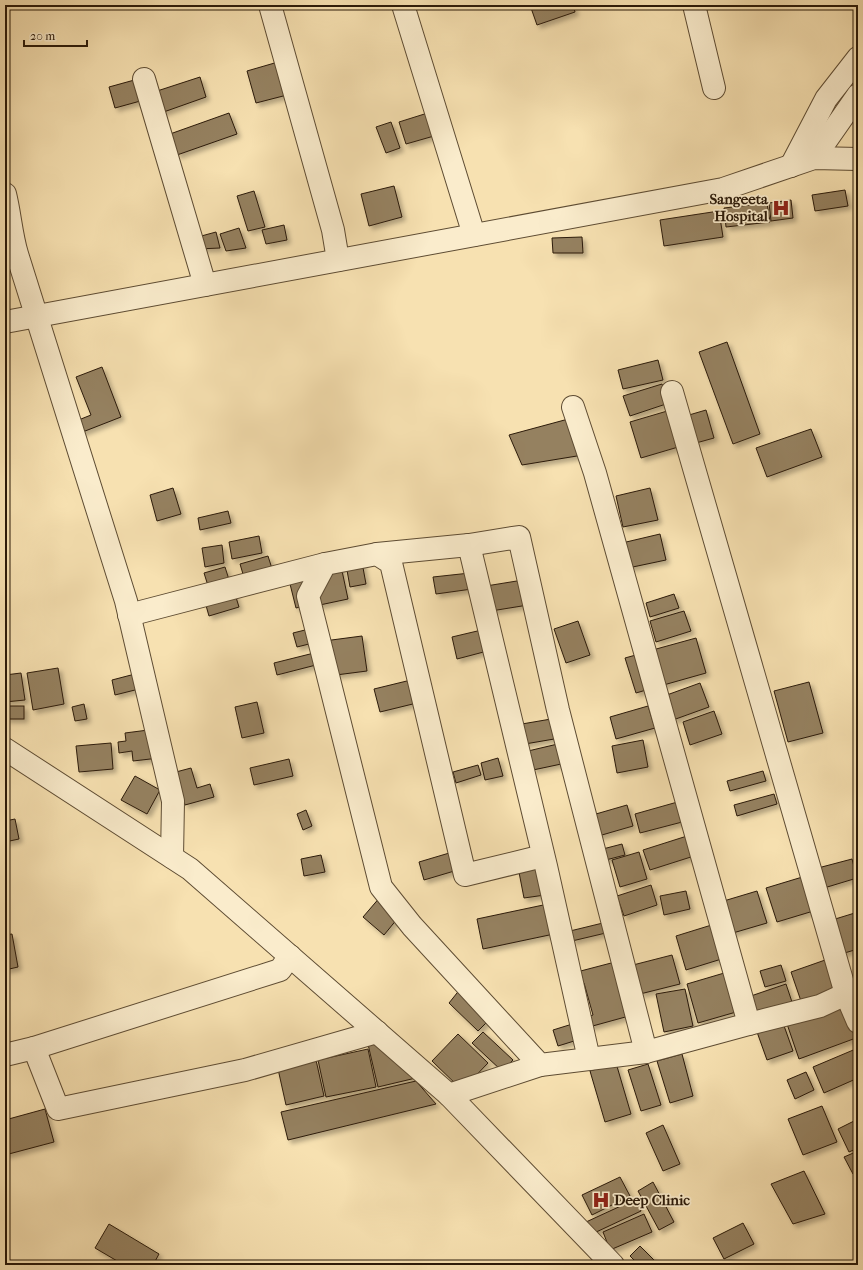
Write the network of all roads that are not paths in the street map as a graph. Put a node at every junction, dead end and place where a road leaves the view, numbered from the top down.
1 (270, 5) edge
2 (403, 5) edge
3 (694, 5) edge
4 (858, 58) edge
5 (144, 79) dead end
6 (714, 88) dead end
7 (858, 95) edge
8 (814, 158) junction
9 (858, 159) edge
10 (791, 166) junction
11 (5, 194) edge
12 (474, 235) junction
13 (338, 260) junction
14 (205, 285) junction
15 (36, 317) junction
16 (5, 322) edge
17 (672, 392) dead end
18 (573, 407) dead end
19 (469, 545) junction
20 (377, 554) junction
21 (325, 564) junction
22 (129, 615) junction
23 (5, 749) edge
24 (543, 856) junction
25 (172, 857) junction
26 (290, 956) junction
27 (846, 994) junction
28 (858, 1022) edge
29 (749, 1024) junction
30 (377, 1032) junction
31 (34, 1048) junction
32 (646, 1052) junction
33 (5, 1055) edge
34 (589, 1059) junction
35 (540, 1065) junction
36 (449, 1094) junction
37 (613, 1265) edge

1 - 13 street
2 - 12 street
3 - 6 street
4 - 10 street
5 - 14 street
7 - 8 street
8 - 9 street
8 - 10 street
10 - 12 street
11 - 15 street
12 - 13 street
13 - 14 street
14 - 15 street
15 - 16 street
15 - 22 street
17 - 27 street
18 - 29 street
19 - 20 street
19 - 24 street
19 - 32 street
20 - 21 street
20 - 24 street
21 - 22 street
21 - 35 street
22 - 25 street
23 - 25 street
24 - 34 street
25 - 26 street
26 - 30 street
26 - 31 street
27 - 28 street
27 - 29 street
29 - 32 street
30 - 31 street
30 - 36 street
31 - 33 street
32 - 34 street
34 - 35 street
35 - 36 street
36 - 37 street

